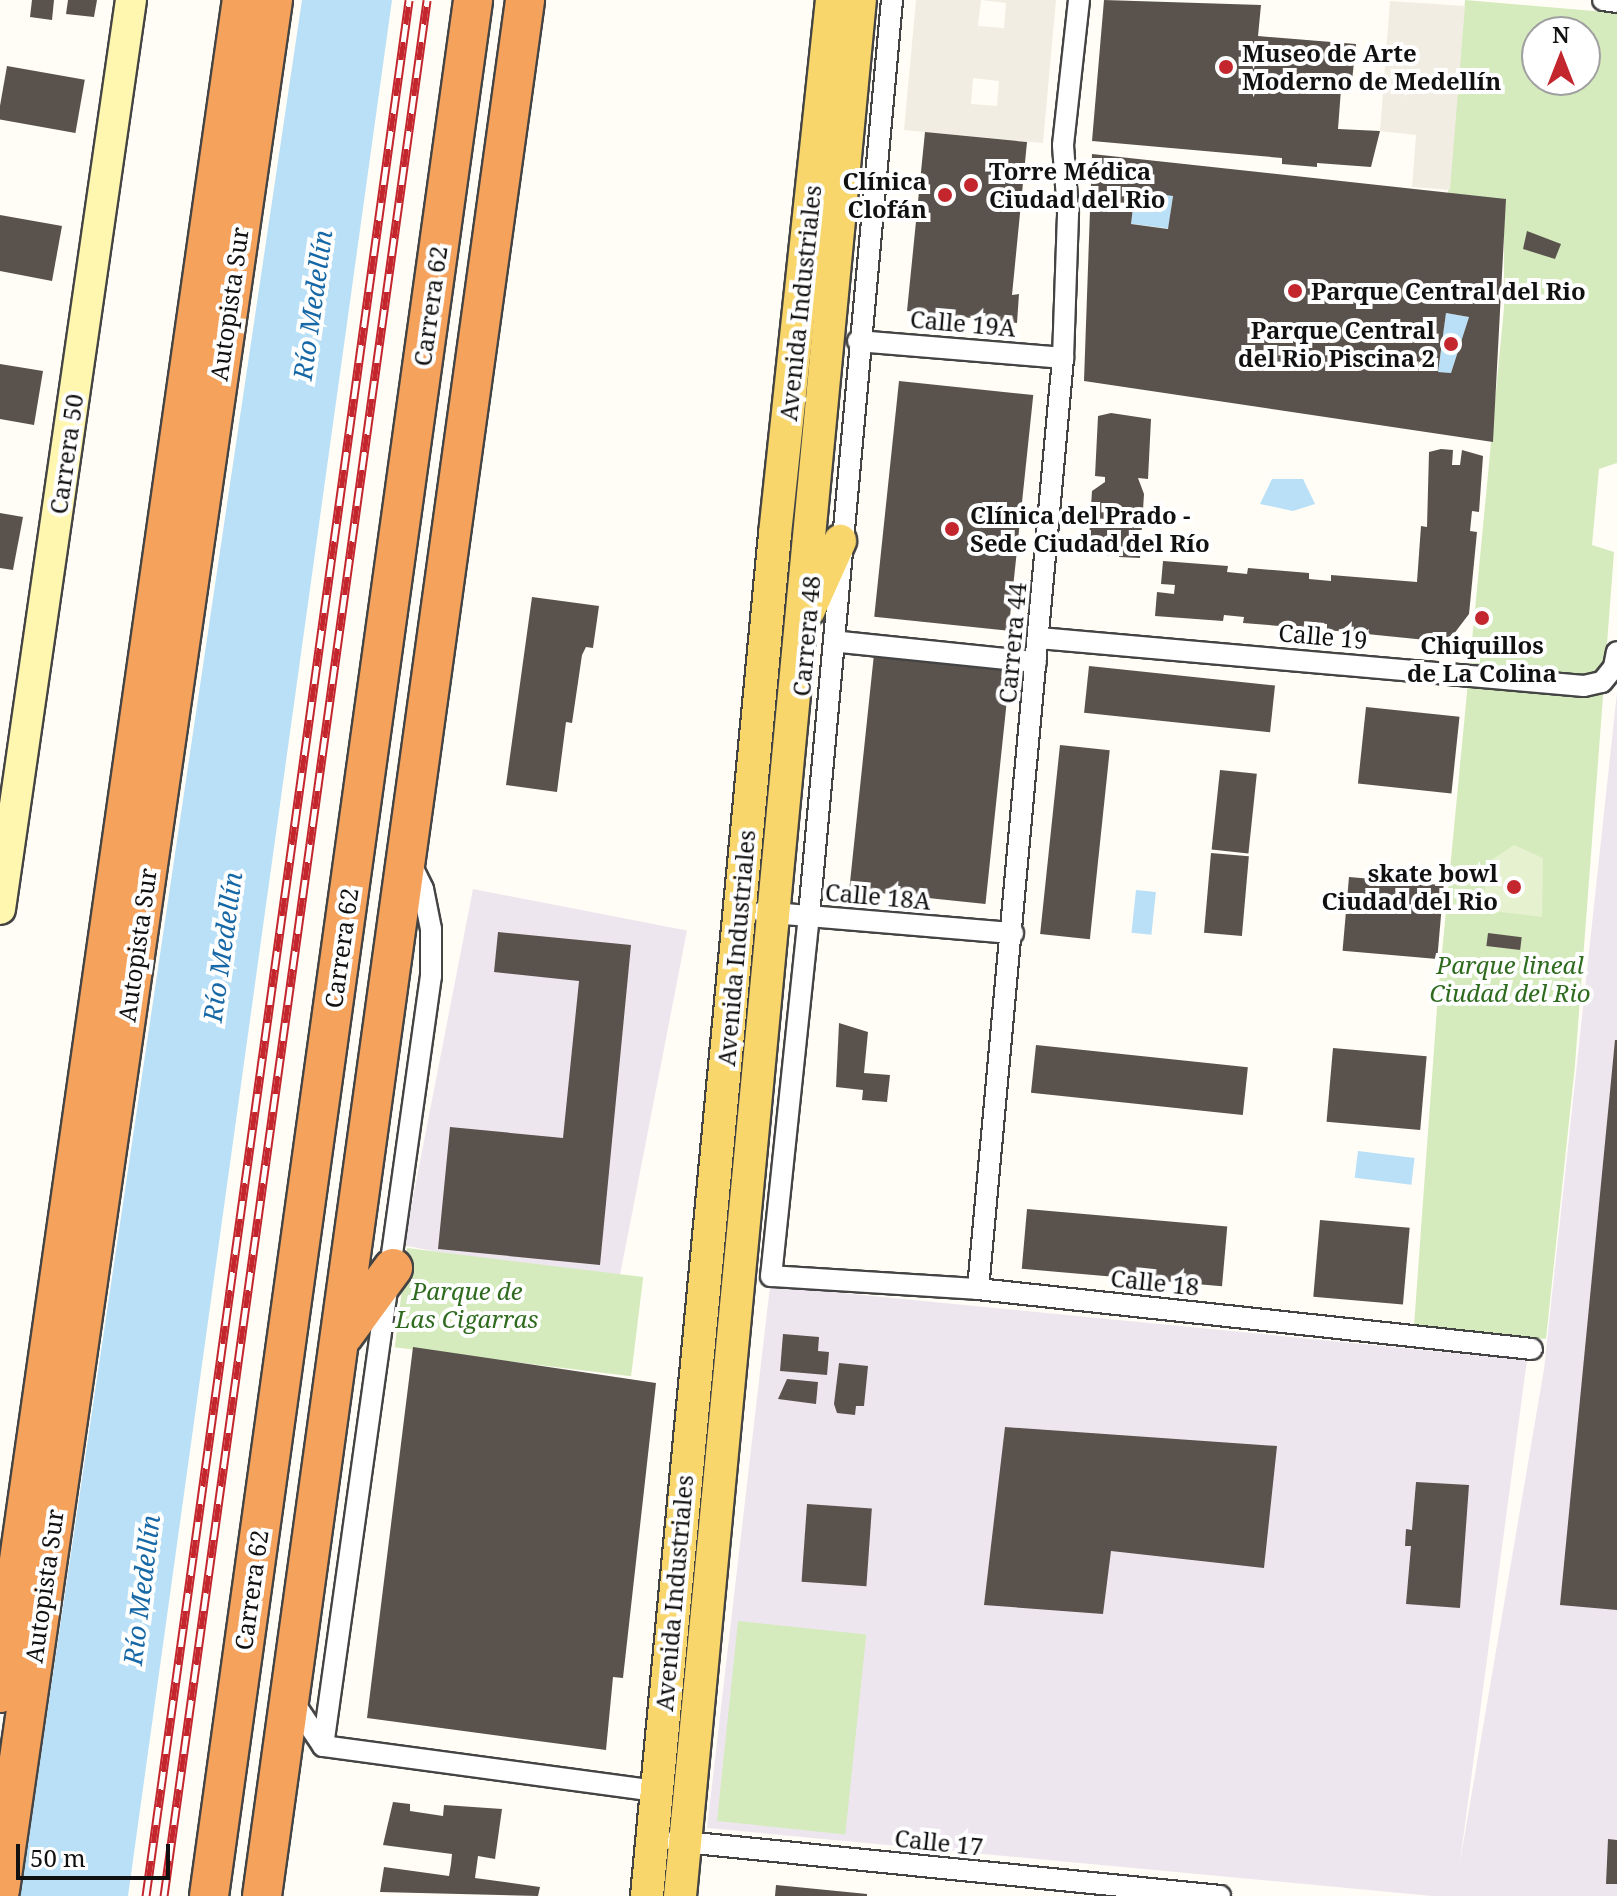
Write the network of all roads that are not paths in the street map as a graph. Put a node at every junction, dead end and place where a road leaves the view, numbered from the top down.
1 (131, 0) edge
2 (242, 0) edge
3 (273, 0) edge
4 (473, 0) edge
5 (832, 0) edge
6 (860, 0) edge
7 (892, 0) edge
8 (1079, 0) edge
9 (1603, 0) edge
10 (525, 1) edge
11 (1617, 2) edge
12 (858, 341) junction
13 (1063, 358) junction
14 (417, 396) junction
15 (840, 541) junction
16 (798, 635) junction
17 (1039, 638) junction
18 (841, 642) dead end
19 (1617, 652) edge
20 (1036, 662) junction
21 (407, 855) junction
22 (0, 909) edge
23 (740, 909) junction
24 (774, 913) junction
25 (809, 915) junction
26 (1013, 933) junction
27 (393, 1268) junction
28 (771, 1276) joint
29 (978, 1289) junction
30 (340, 1340) junction
31 (1532, 1349) dead end
32 (0, 1693) edge
33 (290, 1696) junction
34 (323, 1746) junction
35 (657, 1791) junction
36 (652, 1839) junction
37 (685, 1843) junction
38 (0, 1890) edge
39 (209, 1896) edge
40 (262, 1896) edge
41 (647, 1896) edge
42 (680, 1896) edge
43 (1220, 1896) edge

1 - 22 street, Carrera 50
2 - 32 highway, Autopista Sur
3 - 38 highway, Autopista Sur
4 - 14 highway, Carrera 62
5 - 23 main road, Avenida Industriales
6 - 16 main road, Avenida Industriales
7 - 12 street, Carrera 48
8 - 13 street, Carrera 44
9 - 11 street
10 - 14 highway
10 - 21 highway
12 - 13 street, Calle 19A
12 - 15 street, Carrera 48
13 - 17 street, Carrera 44
14 - 39 highway, Carrera 62
15 - 16 main road
15 - 25 street, Carrera 48
16 - 24 main road, Avenida Industriales
17 - 19 street, Calle 19
17 - 20 street, Carrera 44
18 - 20 street
20 - 26 street, Carrera 44
21 - 27 street
21 - 30 highway
23 - 24 street, Calle 18A
23 - 35 main road, Avenida Industriales
24 - 25 street, Calle 18A
24 - 37 main road, Avenida Industriales
25 - 26 street, Calle 18A
25 - 28 street, Carrera 48
26 - 29 street, Carrera 44
27 - 30 highway
27 - 34 street
28 - 29 street, Calle 18
29 - 31 street, Calle 18
30 - 33 highway
33 - 34 street
33 - 40 highway
34 - 35 street
35 - 36 main road, Avenida Industriales
36 - 37 street, Calle 17
36 - 41 main road, Avenida Industriales
37 - 42 main road, Avenida Industriales
37 - 43 street, Calle 17

